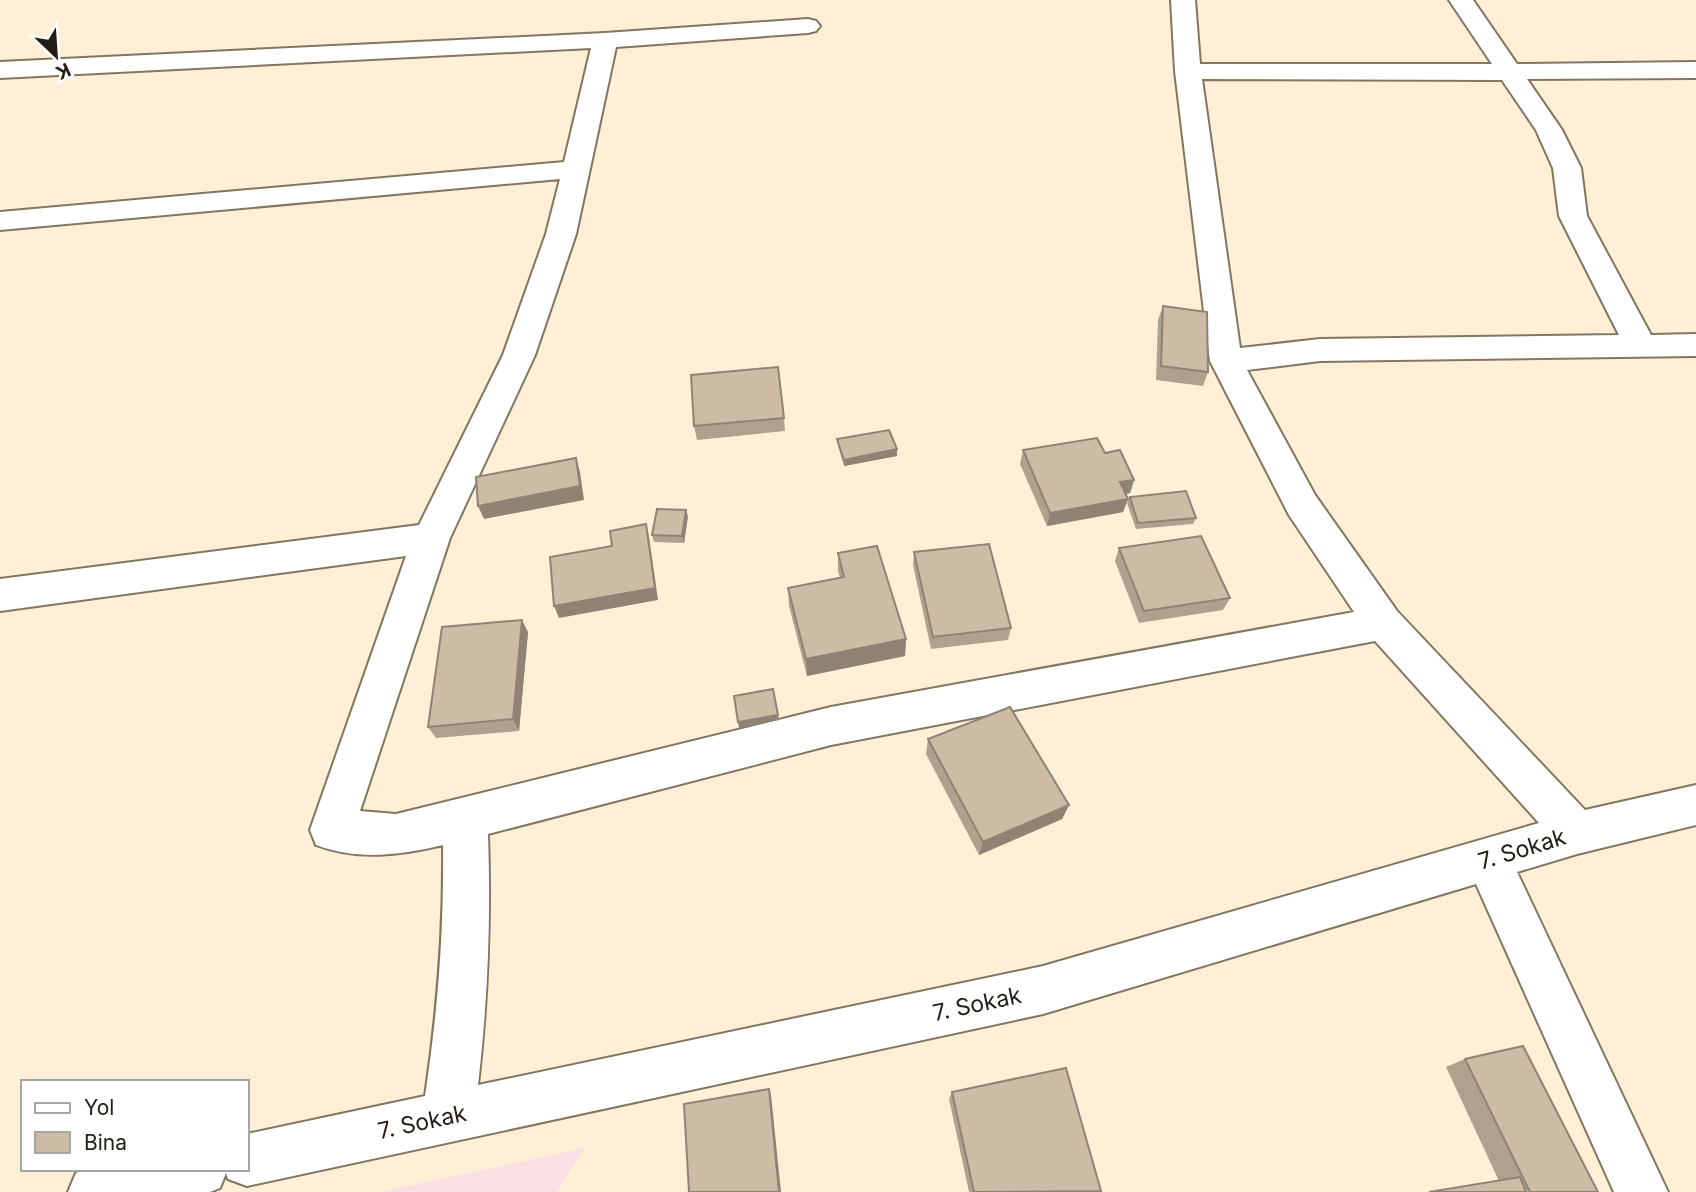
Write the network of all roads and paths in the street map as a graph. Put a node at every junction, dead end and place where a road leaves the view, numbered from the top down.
1 (1183, 0) edge
2 (1461, 0) edge
3 (808, 26) dead end
4 (606, 40) junction
5 (0, 70) edge
6 (1696, 70) edge
7 (1188, 71) junction
8 (1510, 72) junction
9 (577, 169) junction
10 (0, 221) edge
11 (1696, 345) edge
12 (1641, 346) junction
13 (1226, 361) junction
14 (430, 538) junction
15 (0, 595) edge
16 (1383, 623) junction
17 (1696, 805) edge
18 (465, 819) junction
19 (1577, 832) junction
20 (1488, 859) junction
21 (448, 1116) junction
22 (248, 1160) edge
23 (192, 1171) edge
24 (95, 1192) edge
25 (1641, 1192) edge

1 - 7 street
2 - 8 street
3 - 4 street
4 - 5 street
4 - 9 street
6 - 8 street
7 - 8 street
7 - 13 street
8 - 12 street
9 - 10 street
9 - 14 street
11 - 12 street
12 - 13 street
13 - 16 street
14 - 15 street
14 - 18 street
16 - 18 street
16 - 19 street
17 - 19 street, 7. Sokak
18 - 21 street
19 - 20 street, 7. Sokak
20 - 21 street, 7. Sokak
20 - 25 street
21 - 22 street, 7. Sokak
23 - 24 street

